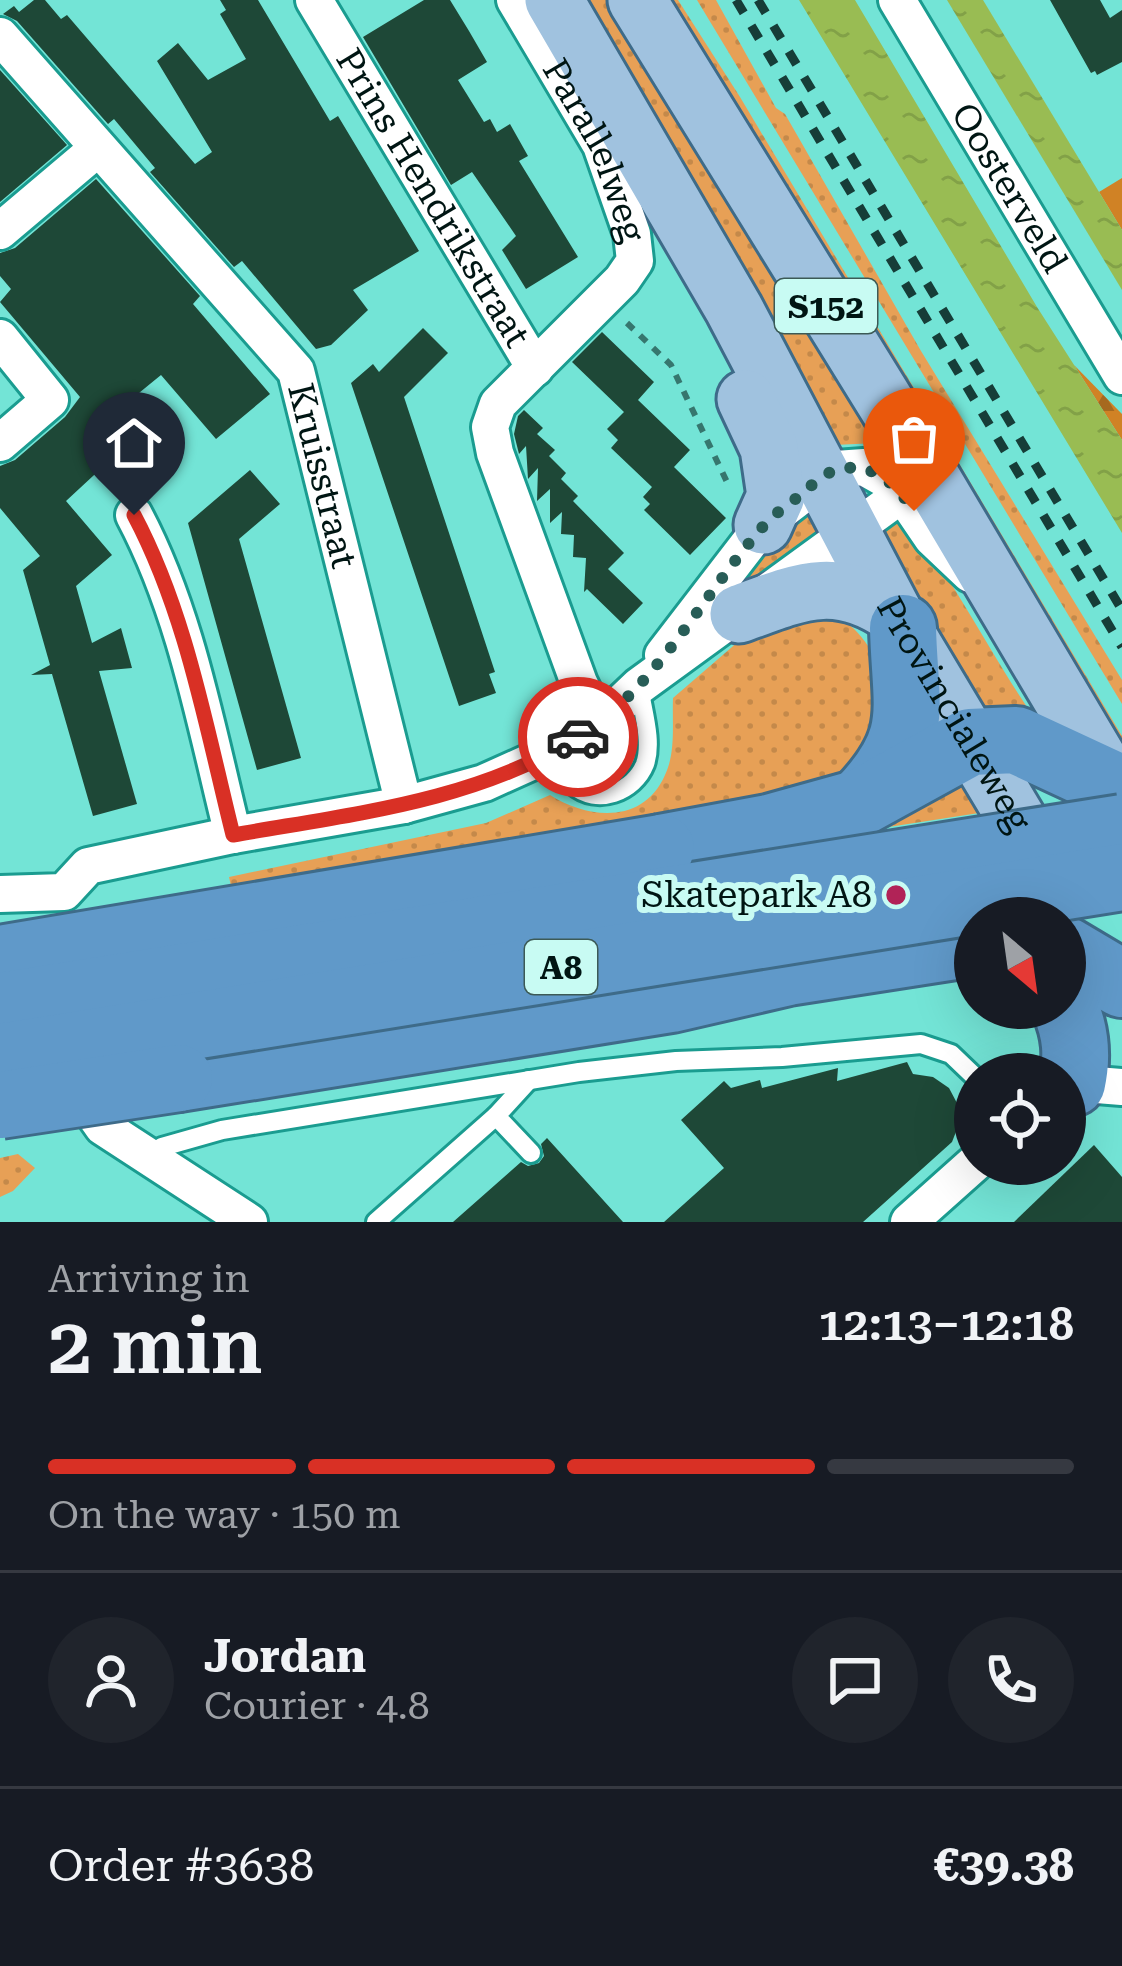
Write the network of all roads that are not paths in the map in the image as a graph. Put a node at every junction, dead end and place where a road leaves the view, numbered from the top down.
1 (314, 0) edge
2 (514, 0) edge
3 (554, 0) edge
4 (637, 0) edge
5 (897, 0) edge
6 (0, 36) edge
7 (98, 149) junction
8 (0, 231) edge
9 (734, 309) junction
10 (0, 338) edge
11 (536, 368) junction
12 (1122, 376) edge
13 (0, 443) edge
14 (902, 462) junction
15 (820, 478) junction
16 (746, 506) junction
17 (134, 515) dead end
18 (850, 535) junction
19 (739, 614) junction
20 (898, 621) junction
21 (639, 686) junction
22 (599, 724) junction
23 (970, 742) junction
24 (555, 752) junction
25 (859, 803) junction
26 (404, 805) junction
27 (1120, 805) edge
28 (233, 835) junction
29 (1122, 877) edge
30 (64, 892) junction
31 (0, 894) edge
32 (954, 947) edge
33 (0, 959) edge
34 (1086, 962) edge
35 (954, 980) edge
36 (1122, 982) edge
37 (671, 999) junction
38 (0, 1006) edge
39 (954, 1057) edge
40 (0, 1058) edge
41 (529, 1080) junction
42 (0, 1105) edge
43 (496, 1116) junction
44 (531, 1153) dead end
45 (146, 1158) junction
46 (954, 1182) edge
47 (249, 1222) edge
48 (376, 1222) edge
49 (909, 1222) edge

1 - 11 street, Prins Hendrikstraat
2 - 11 street, Parallelweg
3 - 9 main road, Provincialeweg / S152
4 - 14 main road, S152
5 - 12 street, Oosterveld
6 - 7 street, Kruisstraat
7 - 8 street
7 - 26 street, Kruisstraat
9 - 15 main road, Provincialeweg / S152
9 - 16 main road, S152
10 - 13 street
11 - 22 street, Prins Hendrikstraat
14 - 15 street
14 - 18 street
14 - 27 main road, S152
15 - 16 street
15 - 18 main road, Provincialeweg / S152
16 - 21 street
17 - 28 street
18 - 19 street
18 - 20 main road, Provincialeweg / S152
19 - 20 main road
19 - 21 street
20 - 23 main road, Provincialeweg / S152
20 - 25 highway
21 - 22 street
21 - 24 lane
22 - 24 street
23 - 25 highway
23 - 27 highway
23 - 36 main road, Provincialeweg / S152
24 - 26 street
25 - 33 highway, bridge
26 - 28 street
27 - 38 highway, A8, bridge
28 - 30 street
29 - 40 highway, A8, bridge
30 - 31 street
30 - 45 street
32 - 37 highway, A8
34 - 36 highway
35 - 37 highway, A8
37 - 42 highway, A8, bridge
39 - 41 lane
41 - 43 lane
41 - 45 lane
43 - 44 lane
43 - 48 lane
45 - 47 street
46 - 49 street

